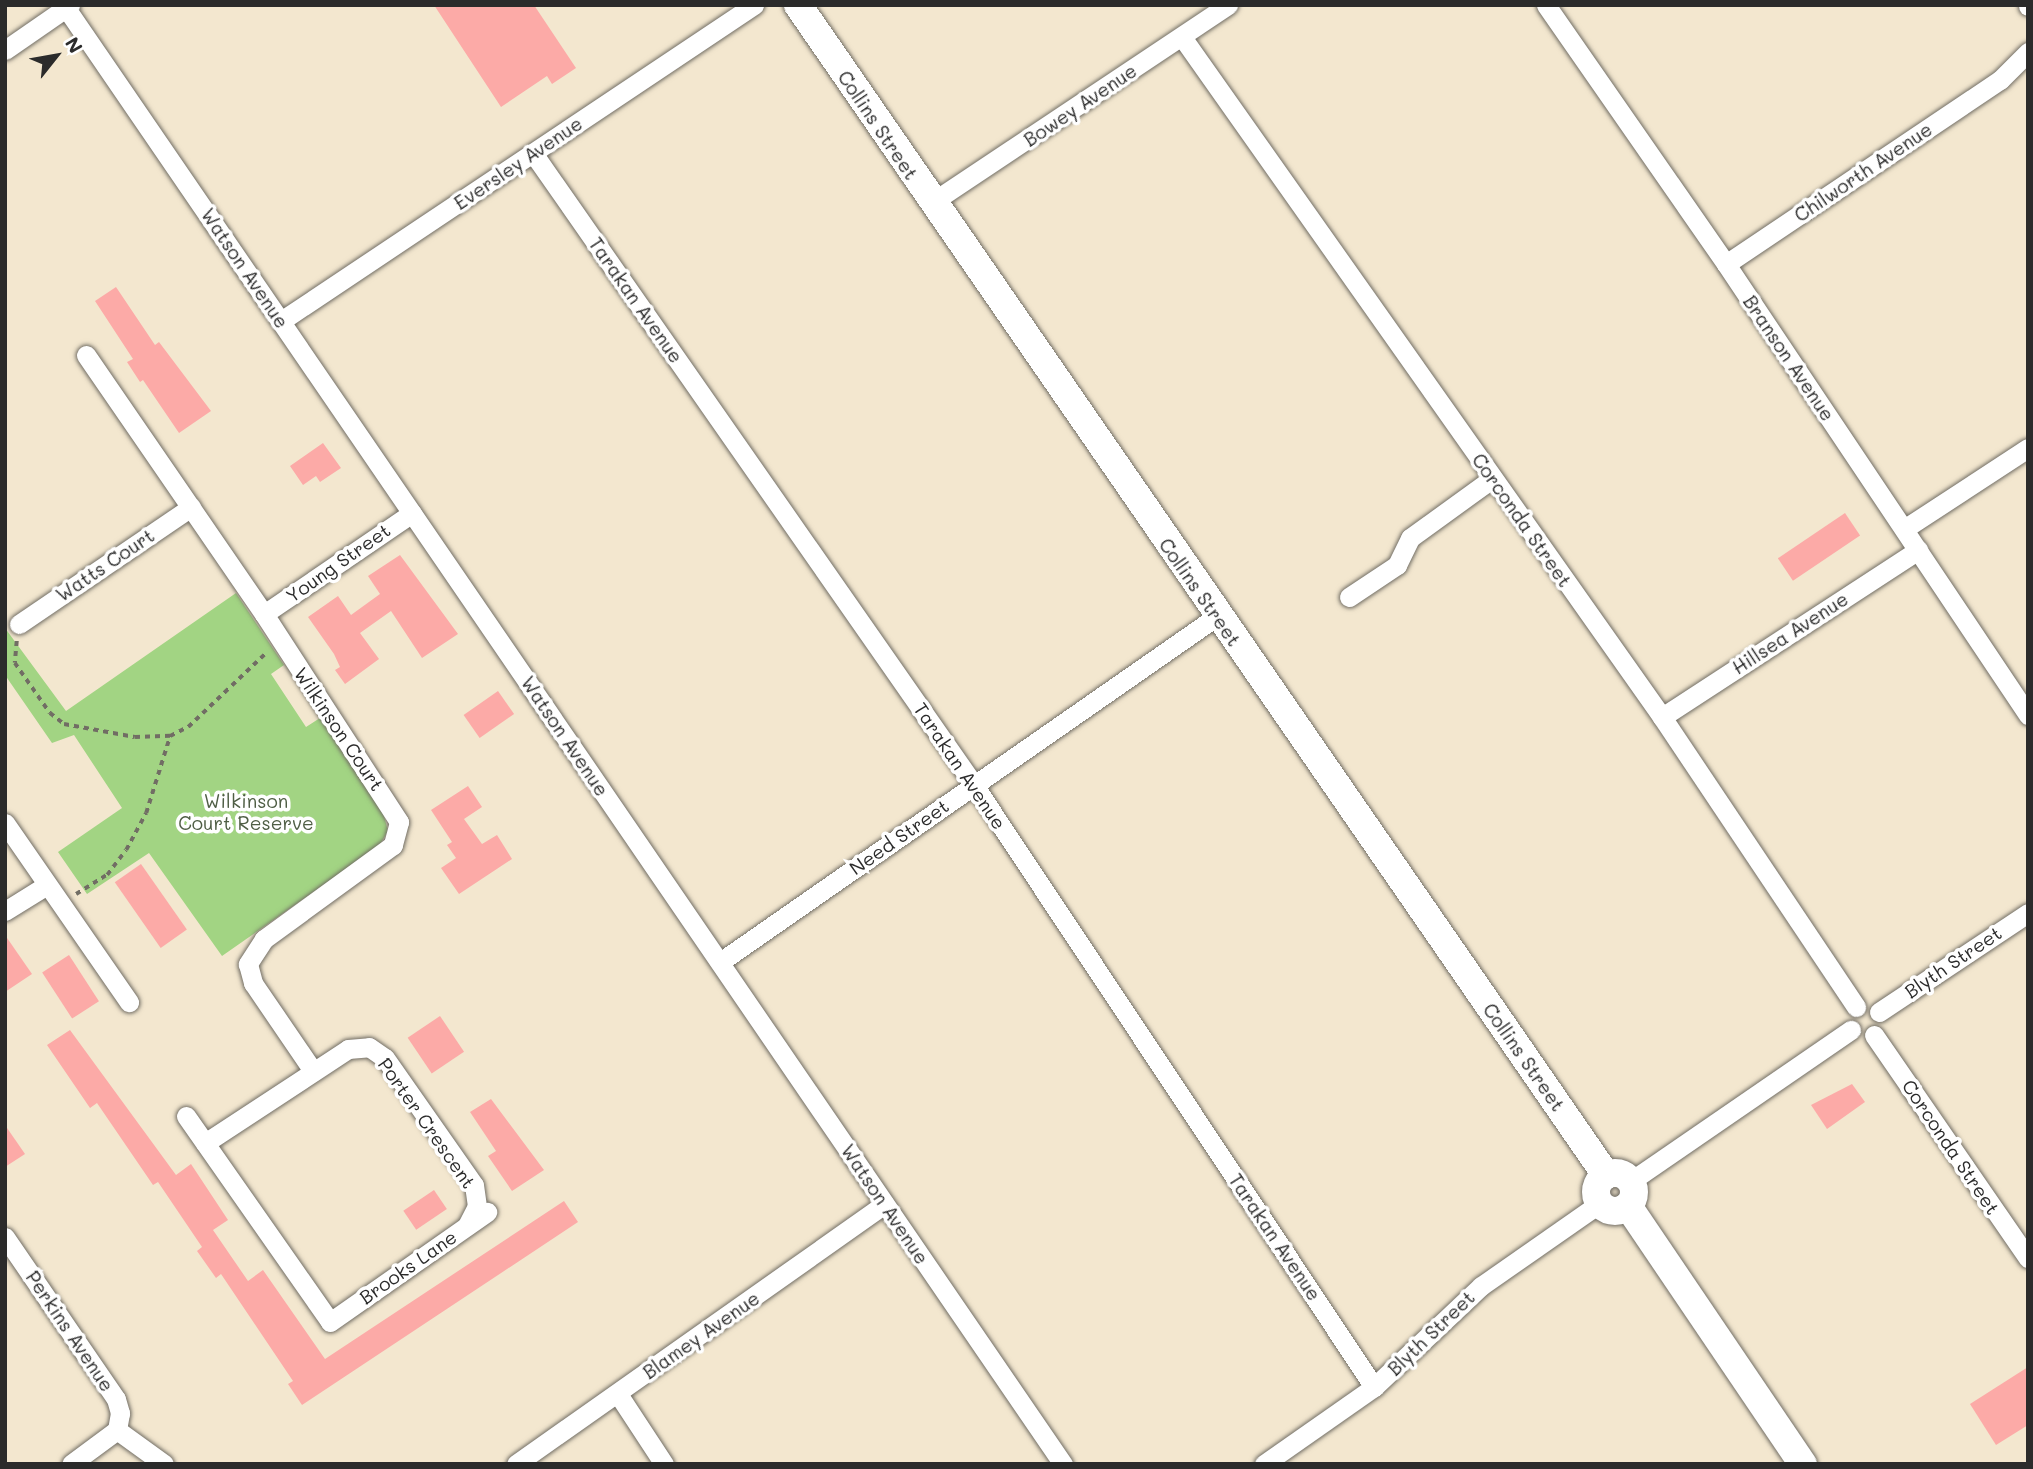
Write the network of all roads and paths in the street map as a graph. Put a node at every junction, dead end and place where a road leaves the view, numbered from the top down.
1 (754, 5) edge
2 (798, 5) edge
3 (1228, 5) edge
4 (1546, 5) edge
5 (68, 6) edge
6 (1182, 37) junction
7 (5, 50) edge
8 (2028, 52) edge
9 (2028, 70) edge
10 (2000, 80) junction
11 (533, 153) junction
12 (931, 203) junction
13 (1726, 264) junction
14 (281, 321) junction
15 (86, 355) dead end
16 (2028, 448) edge
17 (1493, 478) junction
18 (191, 507) junction
19 (412, 513) junction
20 (1905, 529) junction
21 (1918, 550) junction
22 (1349, 597) dead end
23 (264, 614) junction
24 (1217, 616) junction
25 (19, 624) joint
26 (280, 640) junction
27 (2028, 715) edge
28 (1662, 717) junction
29 (170, 736) junction
30 (974, 785) junction
31 (5, 823) edge
32 (47, 885) junction
33 (61, 904) junction
34 (5, 911) edge
35 (2028, 913) edge
36 (720, 962) junction
37 (128, 1002) dead end
38 (1856, 1007) junction
39 (1879, 1012) junction
40 (1851, 1030) junction
41 (1874, 1035) junction
42 (313, 1071) junction
43 (186, 1116) dead end
44 (205, 1143) junction
45 (1622, 1188) junction
46 (1600, 1203) joint
47 (885, 1204) junction
48 (486, 1212) dead end
49 (467, 1226) junction
50 (5, 1237) edge
51 (2028, 1258) edge
52 (1374, 1387) junction
53 (618, 1394) junction
54 (117, 1430) junction
55 (71, 1464) edge
56 (164, 1464) edge
57 (516, 1464) edge
58 (664, 1464) edge
59 (1063, 1464) edge
60 (1264, 1464) edge
61 (1803, 1464) edge

1 - 11 street, Eversley Avenue
2 - 12 street, Collins Street
3 - 6 street, Bowey Avenue
4 - 13 street, Branson Avenue
5 - 7 street
5 - 14 street, Watson Avenue
6 - 12 street, Bowey Avenue
6 - 17 street, Corconda Street
8 - 10 street, Chilworth Avenue
9 - 10 street, Chilworth Avenue
10 - 13 street, Chilworth Avenue
11 - 14 street, Eversley Avenue
11 - 30 street, Tarakan Avenue
12 - 24 street, Collins Street
13 - 20 street, Branson Avenue
14 - 19 street, Watson Avenue
15 - 18 street, Wilkinson Court
16 - 20 street
17 - 22 street
17 - 28 street, Corconda Street
18 - 23 street, Wilkinson Court
18 - 25 street, Watts Court
19 - 23 street, Young Street
19 - 36 street, Watson Avenue
20 - 21 street, Branson Avenue
21 - 27 street, Branson Avenue
21 - 28 street, Hillsea Avenue
23 - 26 street, Wilkinson Court
24 - 30 street, Need Street
24 - 45 street, Collins Street
25 - 29 path
26 - 29 path
26 - 42 street, Wilkinson Court
28 - 38 street, Corconda Street
29 - 33 path
30 - 36 street, Need Street
30 - 52 street, Tarakan Avenue
31 - 32 street
32 - 33 street
32 - 34 street
33 - 37 street
35 - 39 street, Blyth Street
36 - 47 street, Watson Avenue
38 - 39 street
38 - 40 street
39 - 41 street
40 - 41 street
40 - 45 street
41 - 51 street, Corconda Street
42 - 44 street, Porter Crescent
42 - 49 street, Porter Crescent
43 - 44 street
44 - 49 street, Brooks Lane
45 - 46 street
45 - 61 street, Collins Street
46 - 52 street, Blyth Street
47 - 53 street, Blamey Avenue
47 - 59 street, Watson Avenue
48 - 49 street, Brooks Lane
50 - 54 street, Perkins Avenue
52 - 60 street, Blyth Street
53 - 57 street, Blamey Avenue
53 - 58 street
54 - 55 street
54 - 56 street

